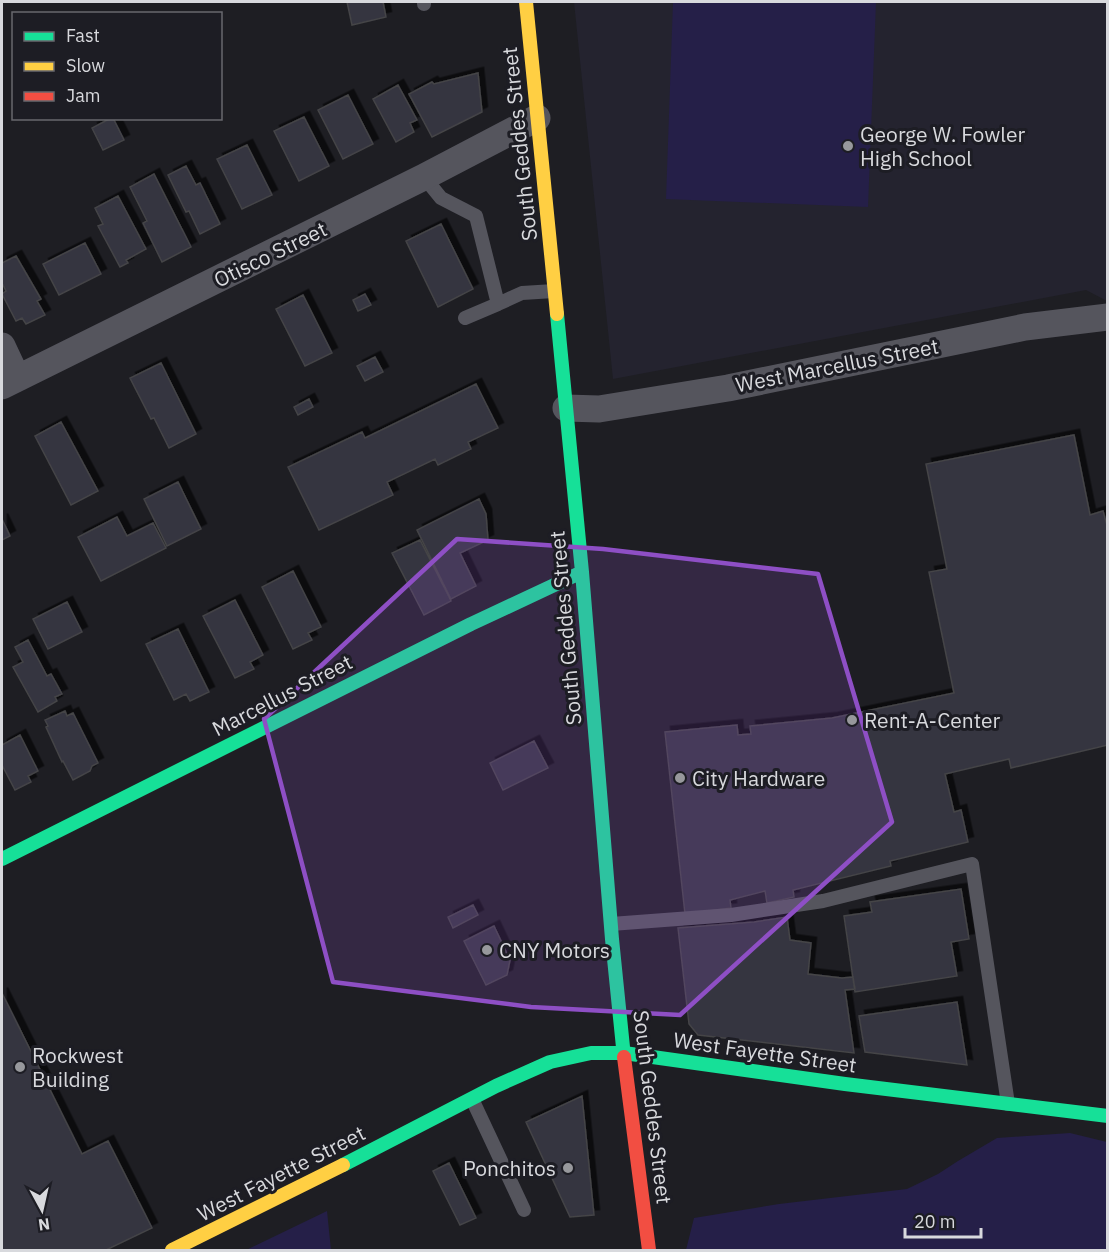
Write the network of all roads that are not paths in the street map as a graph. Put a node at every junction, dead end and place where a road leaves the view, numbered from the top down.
1 (526, 2) edge
2 (537, 118) junction
3 (424, 177) junction
4 (554, 291) junction
5 (498, 303) junction
6 (1107, 317) edge
7 (465, 318) dead end
8 (2, 346) edge
9 (9, 382) edge
10 (566, 408) junction
11 (582, 572) junction
12 (2, 859) edge
13 (611, 924) junction
14 (624, 1053) junction
15 (472, 1099) junction
16 (1008, 1104) junction
17 (1107, 1116) edge
18 (524, 1210) dead end
19 (172, 1251) edge
20 (649, 1251) edge

1 - 2 street, South Geddes Street
2 - 3 street, Otisco Street
2 - 4 street, South Geddes Street
3 - 5 lane
3 - 9 street, Otisco Street
4 - 5 lane
4 - 10 street, South Geddes Street
5 - 7 lane
6 - 10 street, West Marcellus Street
8 - 9 street
10 - 11 street, South Geddes Street
11 - 12 street, Marcellus Street
11 - 13 street, South Geddes Street
13 - 14 street, South Geddes Street
13 - 16 lane
14 - 15 street, West Fayette Street
14 - 16 street, West Fayette Street
14 - 20 street, South Geddes Street
15 - 18 lane
15 - 19 street, West Fayette Street
16 - 17 street, West Fayette Street

